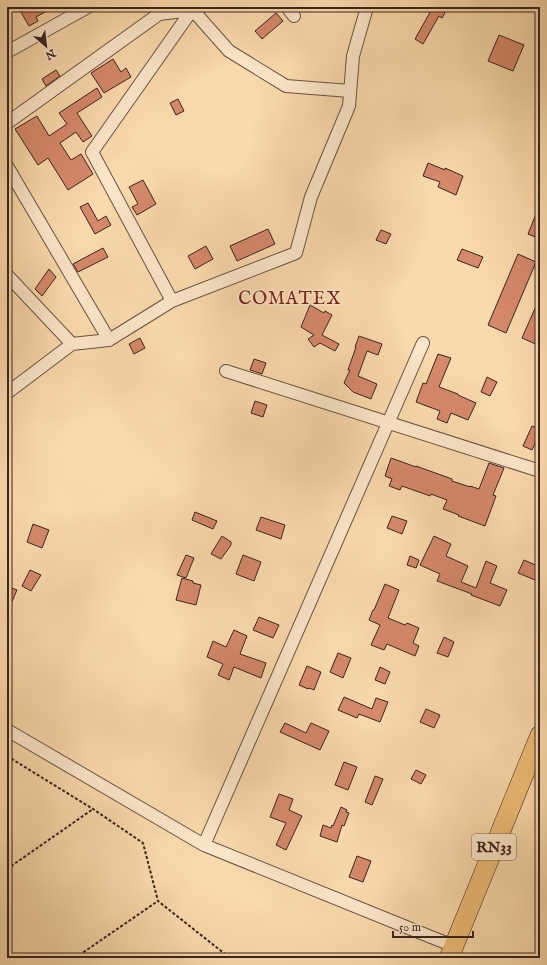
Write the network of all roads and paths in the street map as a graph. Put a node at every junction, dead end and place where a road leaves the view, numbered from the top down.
1 (148, 7) edge
2 (367, 7) edge
3 (195, 8) edge
4 (82, 9) edge
5 (159, 14) junction
6 (7, 52) edge
7 (350, 91) junction
8 (7, 122) edge
9 (7, 166) edge
10 (7, 275) edge
11 (172, 301) junction
12 (109, 340) junction
13 (423, 343) dead end
14 (72, 344) junction
15 (226, 371) dead end
16 (7, 393) edge
17 (388, 423) junction
18 (540, 471) edge
19 (7, 730) edge
20 (540, 735) edge
21 (7, 756) edge
22 (93, 809) junction
23 (204, 845) junction
24 (7, 869) edge
25 (158, 901) junction
26 (451, 954) edge
27 (75, 958) edge
28 (230, 958) edge

1 - 5 street
2 - 7 street
3 - 5 street
3 - 7 street
3 - 11 street
4 - 6 street
5 - 8 street
7 - 11 street
9 - 12 street
10 - 14 street
11 - 12 street
12 - 14 street
13 - 17 street
14 - 16 street
15 - 17 street
17 - 18 street
17 - 23 street
19 - 23 street
20 - 26 main road, RN33
21 - 22 path
22 - 24 path
22 - 25 path
23 - 26 street
25 - 27 path
25 - 28 path

